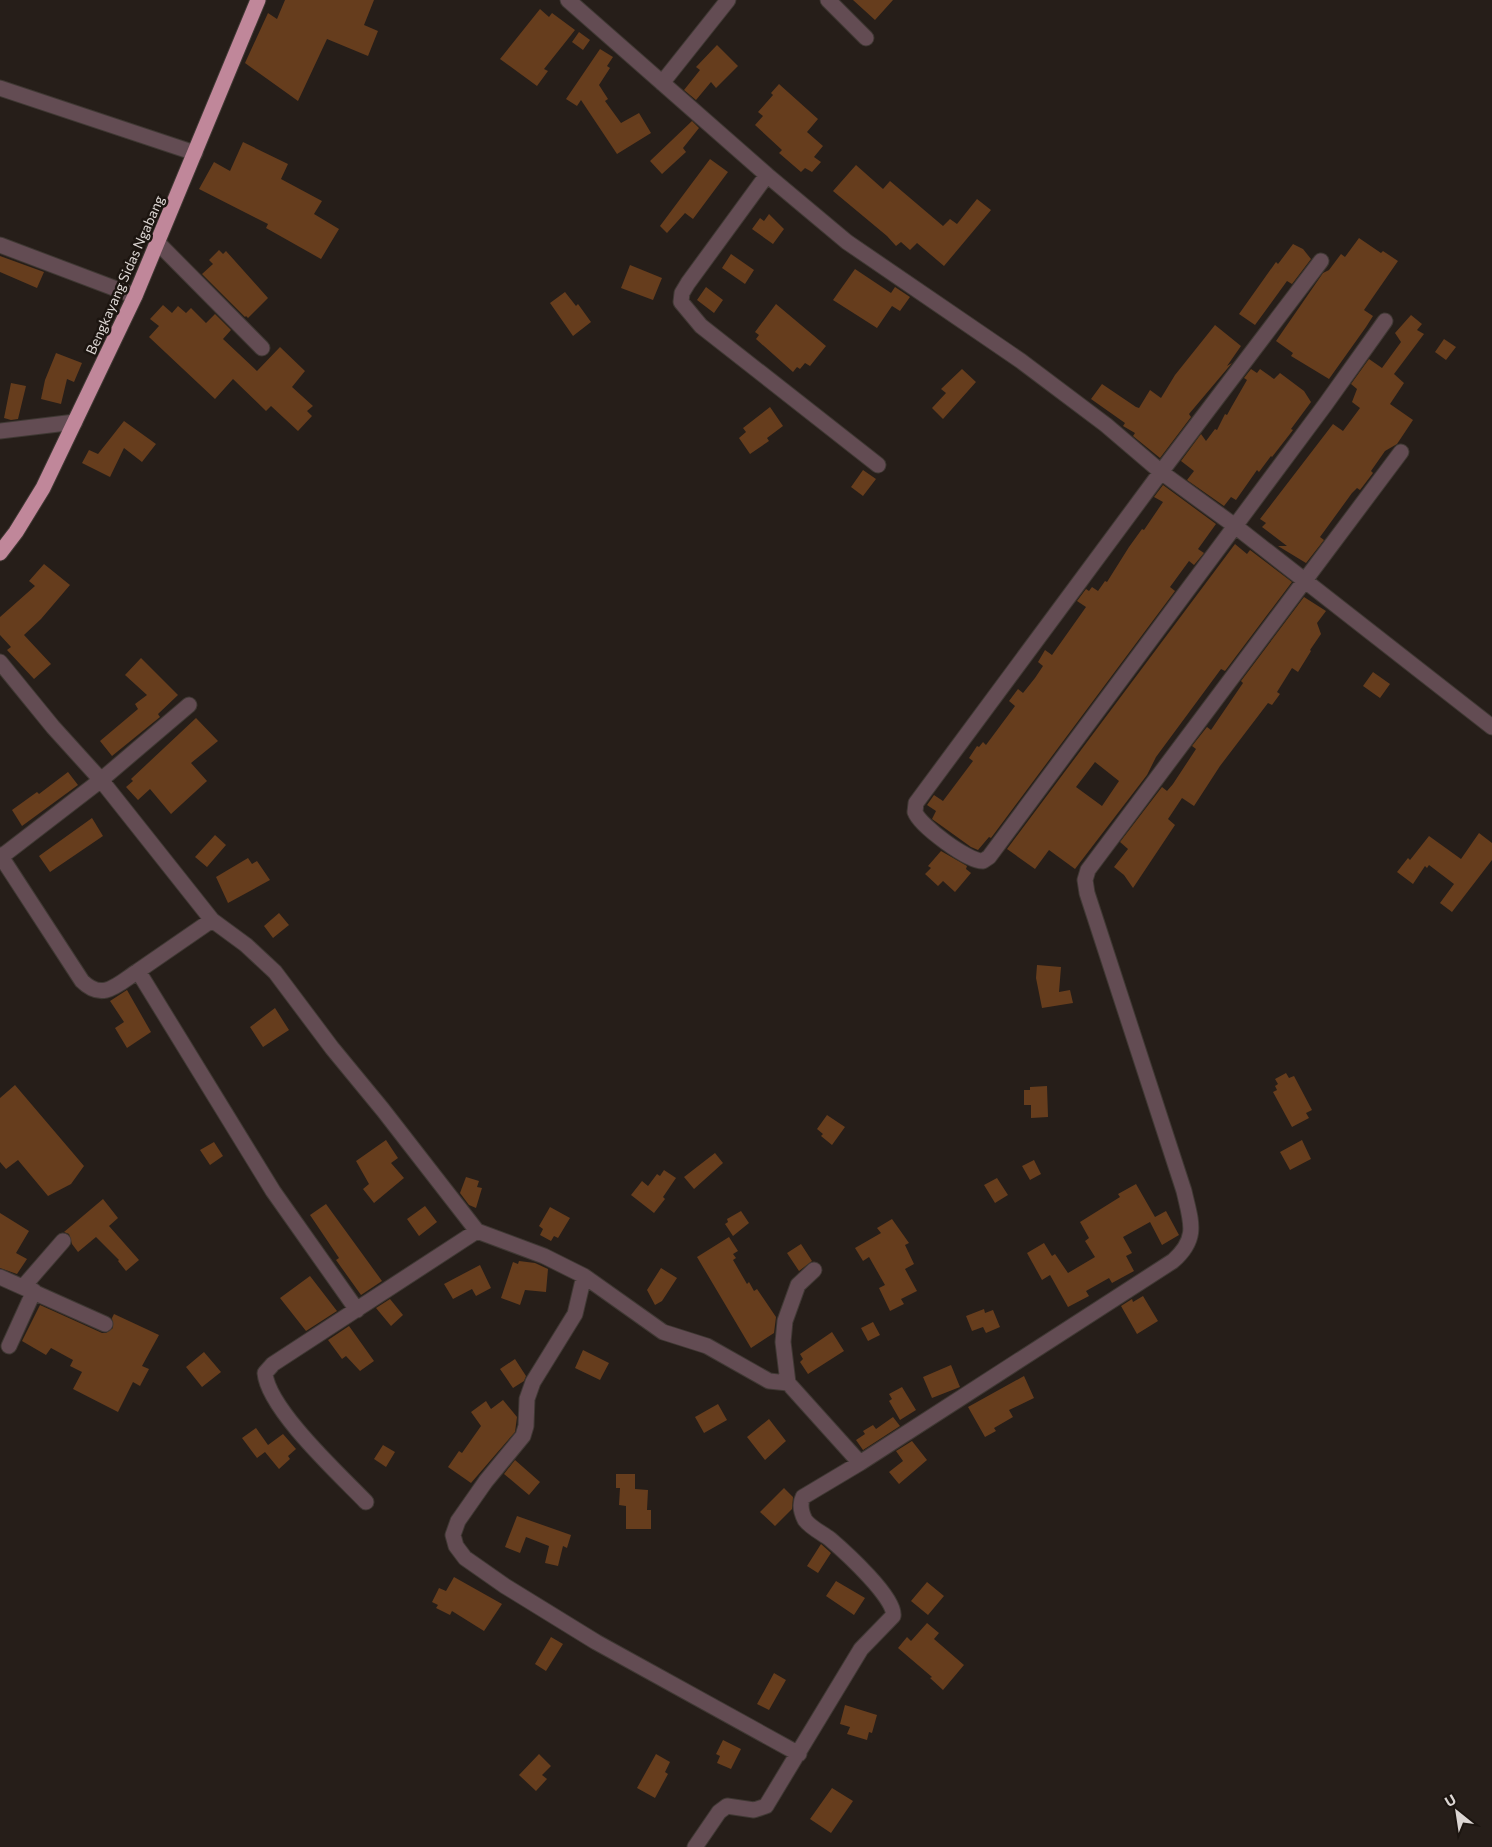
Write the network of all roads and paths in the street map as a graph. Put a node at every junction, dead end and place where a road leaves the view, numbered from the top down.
1 (258, 0) edge
2 (568, 0) edge
3 (728, 0) edge
4 (828, 0) edge
5 (866, 38) dead end
6 (662, 83) junction
7 (0, 88) edge
8 (195, 153) junction
9 (767, 175) junction
10 (158, 244) junction
11 (0, 245) edge
12 (1321, 261) dead end
13 (135, 296) junction
14 (1385, 321) dead end
15 (262, 348) dead end
16 (75, 422) junction
17 (0, 431) edge
18 (1400, 452) dead end
19 (878, 465) dead end
20 (1160, 472) junction
21 (1236, 526) junction
22 (0, 553) edge
23 (1304, 581) junction
24 (0, 662) edge
25 (189, 705) dead end
26 (1492, 727) edge
27 (101, 780) junction
28 (0, 856) edge
29 (212, 920) junction
30 (138, 970) junction
31 (477, 1231) junction
32 (63, 1241) dead end
33 (814, 1270) dead end
34 (584, 1276) junction
35 (0, 1277) edge
36 (29, 1289) junction
37 (357, 1310) junction
38 (105, 1324) dead end
39 (9, 1346) dead end
40 (788, 1384) junction
41 (860, 1463) junction
42 (366, 1502) dead end
43 (799, 1754) junction
44 (696, 1847) edge

1 - 8 highway, Bengkayang Sidas Ngabang
2 - 6 street
3 - 6 street
4 - 5 street
6 - 9 street
7 - 8 street
8 - 10 highway, Bengkayang Sidas Ngabang
9 - 19 street
9 - 20 street
10 - 13 highway, Bengkayang Sidas Ngabang
10 - 15 street
11 - 13 street
12 - 20 street
13 - 16 highway, Bengkayang Sidas Ngabang
14 - 21 street
16 - 17 street
16 - 22 highway, Bengkayang Sidas Ngabang
18 - 23 street
20 - 21 street
20 - 21 street
21 - 23 street
23 - 26 street
23 - 41 street
24 - 27 street
25 - 27 street
27 - 28 street
27 - 29 street
28 - 30 street
29 - 30 street
29 - 31 street
30 - 37 street
31 - 34 street
31 - 37 street
32 - 36 street
33 - 40 street
34 - 40 street
34 - 43 street
35 - 36 street
36 - 38 street
36 - 39 street
37 - 42 street
40 - 41 street
41 - 43 street
43 - 44 street

